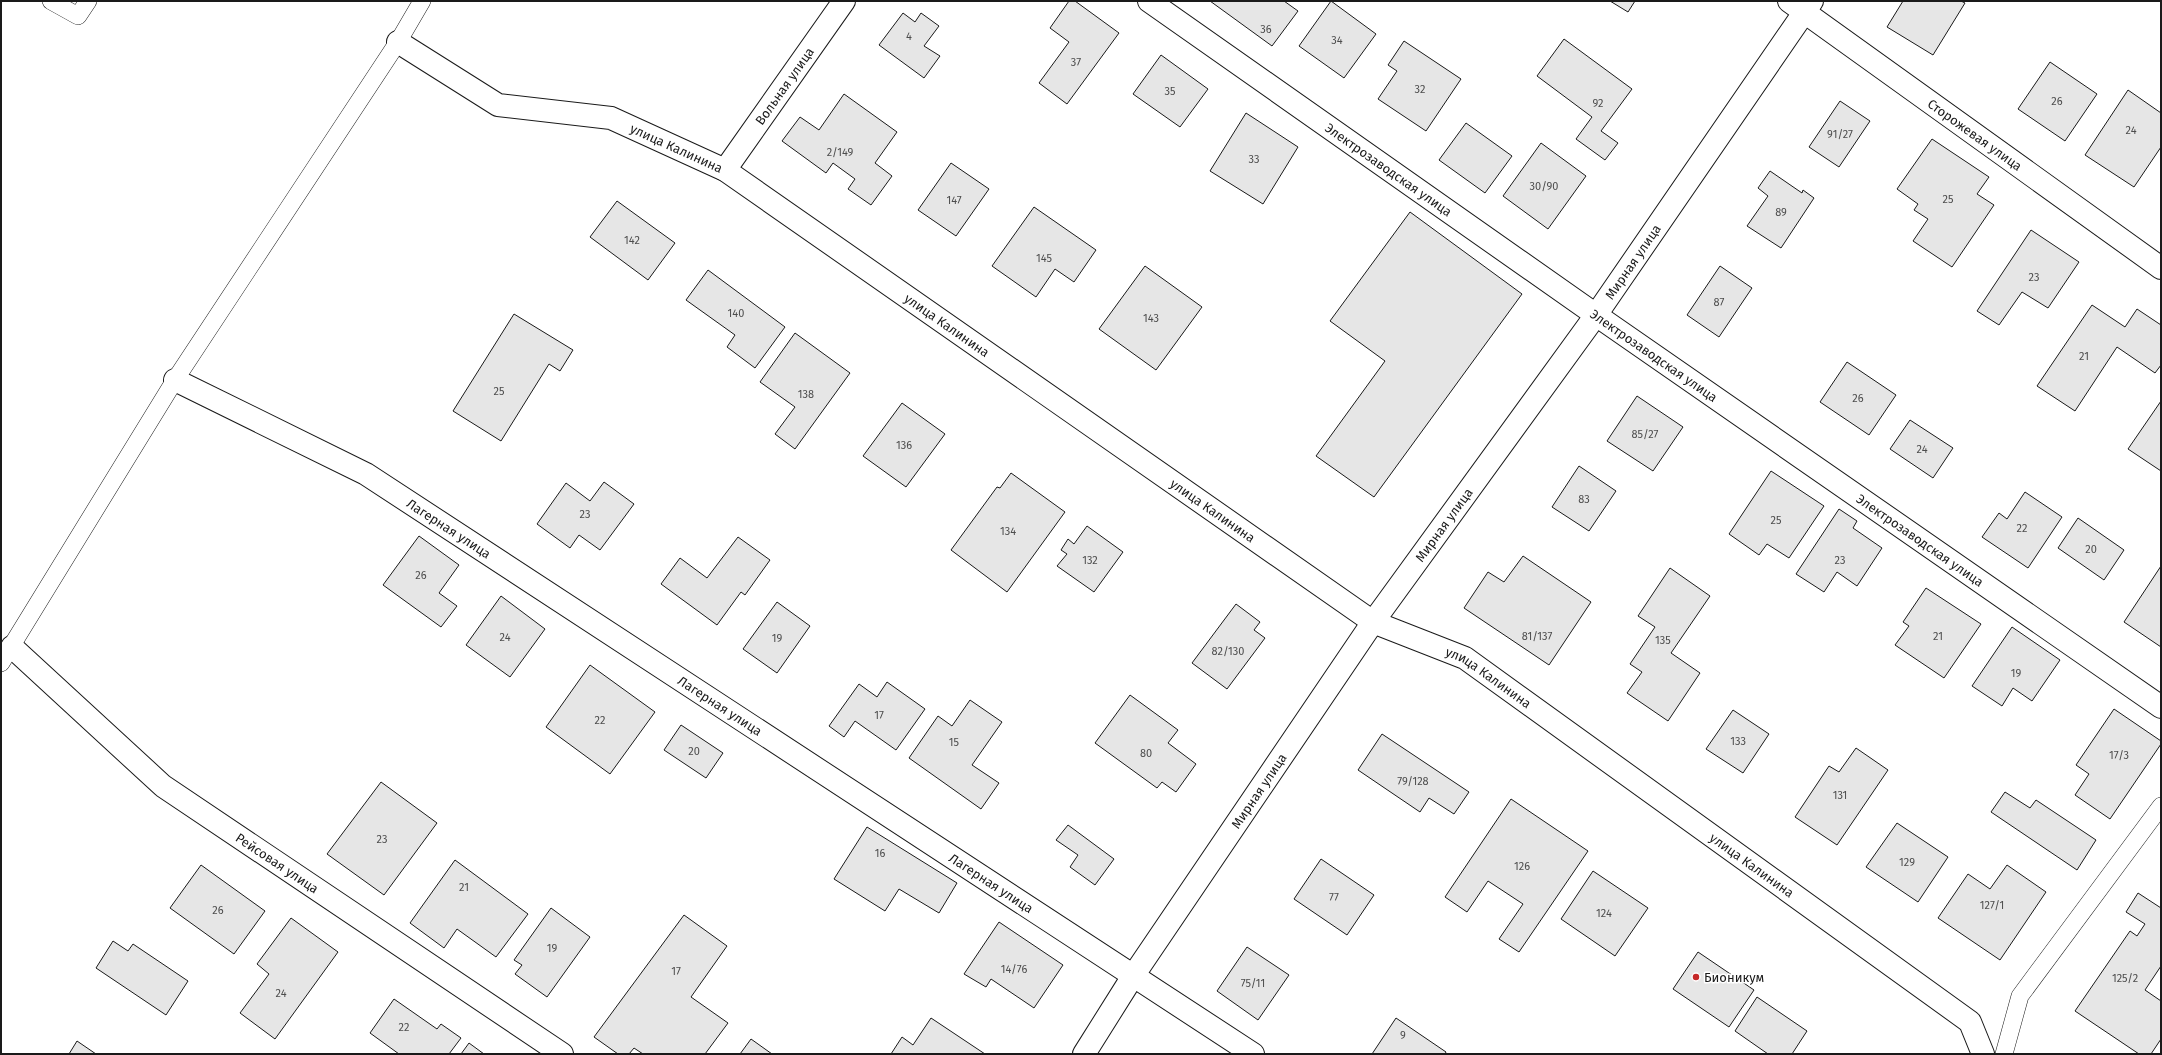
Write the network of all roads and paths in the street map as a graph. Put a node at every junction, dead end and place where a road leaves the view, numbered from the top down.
1 (51, 1) edge
2 (88, 1) edge
3 (422, 1) edge
4 (844, 1) edge
5 (1149, 1) edge
6 (1802, 4) edge
7 (398, 42) junction
8 (725, 170) junction
9 (2161, 268) edge
10 (1596, 315) junction
11 (175, 380) junction
12 (1373, 622) junction
13 (6, 655) edge
14 (2161, 707) edge
15 (2161, 806) edge
16 (1133, 976) junction
17 (562, 1054) edge
18 (1084, 1054) edge
19 (1253, 1054) edge
20 (1983, 1054) edge
21 (2004, 1054) edge

1 - 2 lane
3 - 7 lane
4 - 8 street, Вольная улица
5 - 10 street, Электрозаводская улица
6 - 9 street, Сторожевая улица
6 - 10 street, Мирная улица
7 - 8 street, улица Калинина
7 - 11 lane
8 - 12 street, улица Калинина
10 - 12 street, Мирная улица
10 - 14 street, Электрозаводская улица
11 - 13 lane
11 - 16 street, Лагерная улица
12 - 16 street, Мирная улица
12 - 20 street, улица Калинина
13 - 17 street, Рейсовая улица
15 - 21 lane
16 - 18 street, Мирная улица
16 - 19 street, Лагерная улица

